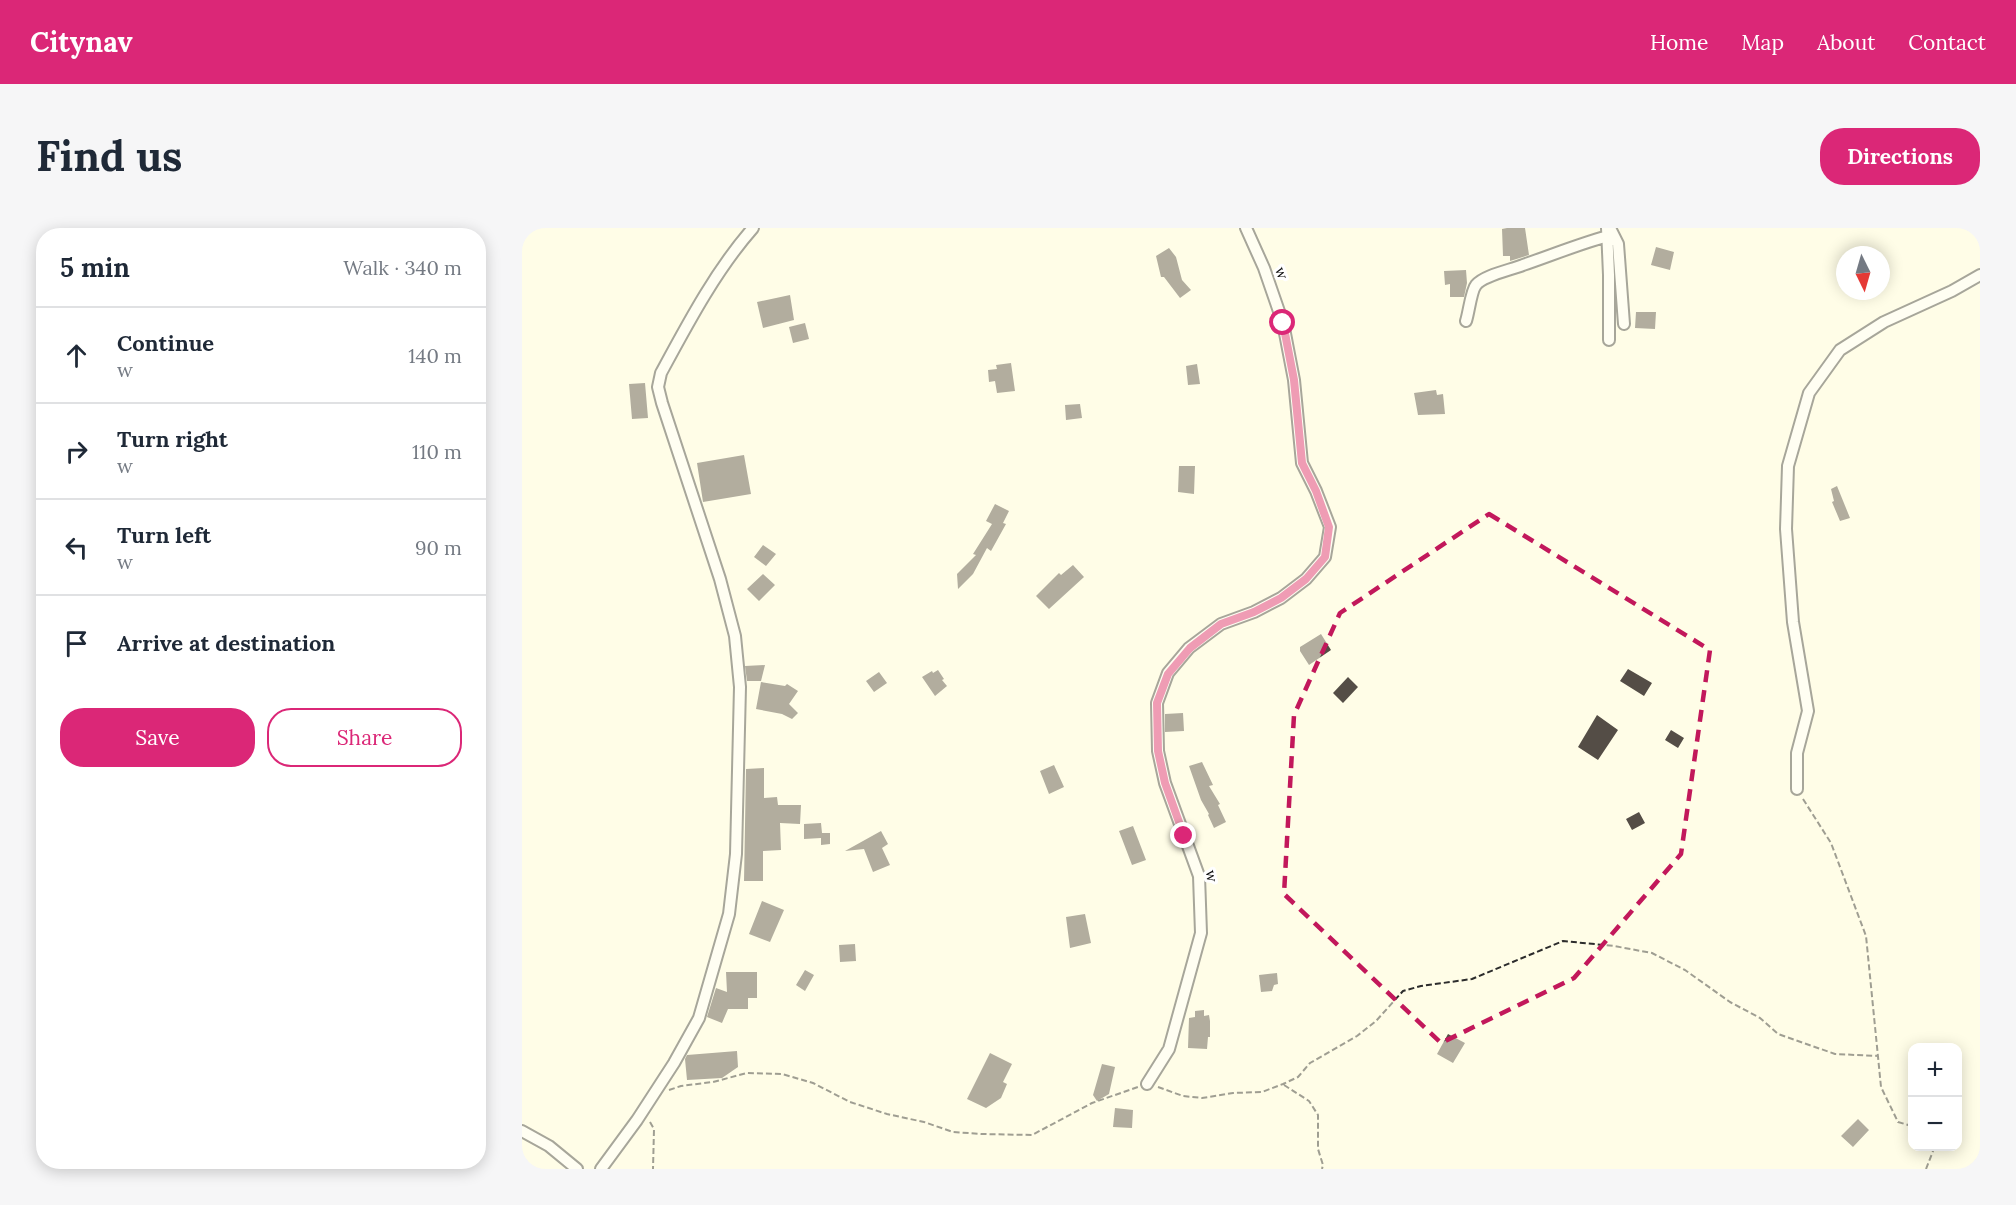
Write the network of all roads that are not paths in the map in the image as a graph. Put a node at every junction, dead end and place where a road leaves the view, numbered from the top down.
1 (753, 228) edge
2 (1246, 228) edge
3 (1608, 231) edge
4 (1980, 275) edge
5 (1466, 321) dead end
6 (1624, 324) dead end
7 (1609, 340) dead end
8 (1797, 789) road end
9 (1147, 1084) road end
10 (522, 1131) edge
11 (577, 1169) edge
12 (601, 1169) edge

1 - 12 street
2 - 9 street, w
3 - 5 street
3 - 6 street
3 - 7 street
4 - 8 street
10 - 11 street

